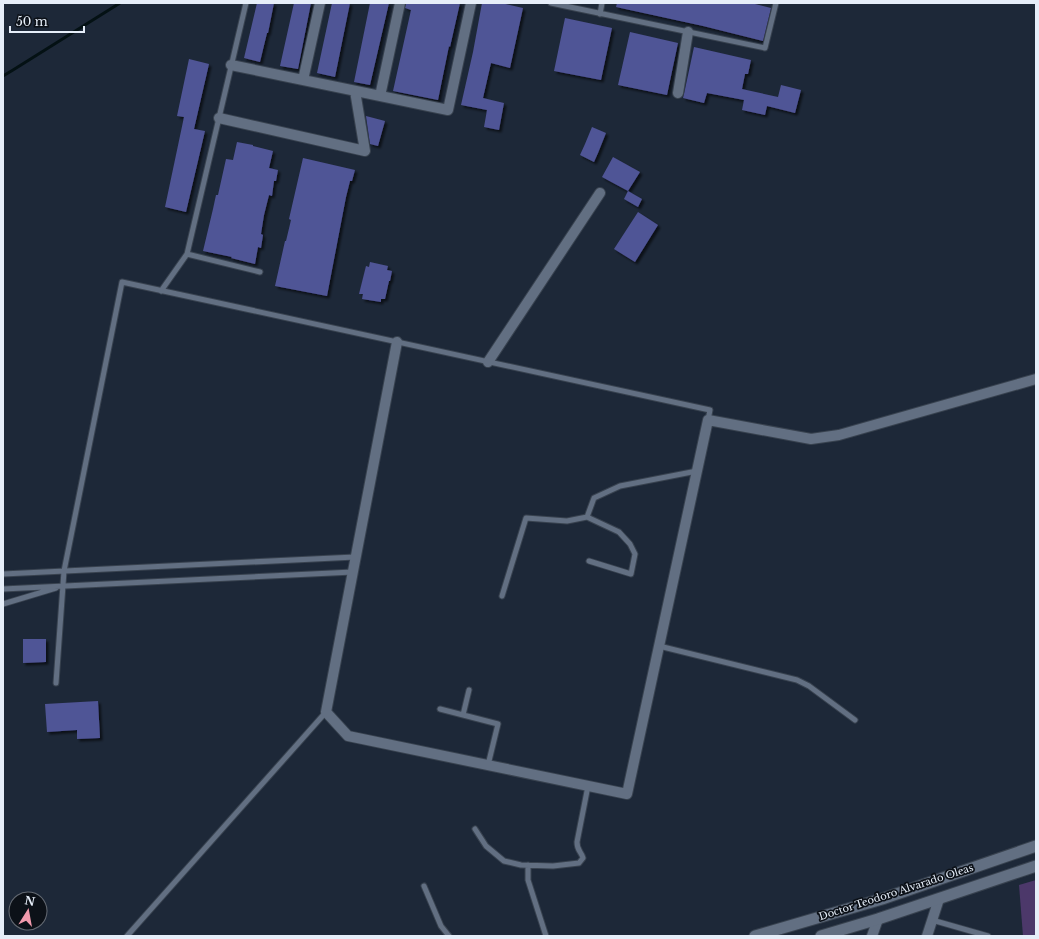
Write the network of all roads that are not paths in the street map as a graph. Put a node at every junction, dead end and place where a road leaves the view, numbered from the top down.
1 (246, 3) edge
2 (320, 3) edge
3 (400, 3) edge
4 (470, 3) edge
5 (551, 3) edge
6 (602, 3) edge
7 (776, 3) edge
8 (600, 14) junction
9 (688, 32) junction
10 (231, 65) junction
11 (303, 80) junction
12 (355, 90) junction
13 (678, 93) dead end
14 (380, 96) junction
15 (219, 118) junction
16 (600, 193) dead end
17 (187, 254) junction
18 (260, 272) dead end
19 (161, 291) junction
20 (397, 342) junction
21 (488, 362) junction
22 (1036, 379) edge
23 (708, 420) junction
24 (697, 471) junction
25 (587, 517) junction
26 (355, 557) junction
27 (589, 561) dead end
28 (64, 571) junction
29 (353, 572) junction
30 (3, 574) edge
31 (63, 586) junction
32 (3, 589) edge
33 (502, 596) dead end
34 (3, 604) edge
35 (659, 646) junction
36 (56, 683) dead end
37 (469, 690) dead end
38 (440, 709) dead end
39 (326, 712) junction
40 (463, 715) junction
41 (854, 720) dead end
42 (488, 765) junction
43 (588, 786) junction
44 (475, 829) dead end
45 (1036, 846) edge
46 (528, 865) junction
47 (1036, 866) edge
48 (424, 886) dead end
49 (939, 899) junction
50 (878, 919) junction
51 (932, 920) junction
52 (127, 936) edge
53 (449, 936) edge
54 (546, 936) edge
55 (755, 936) edge
56 (821, 936) edge
57 (872, 936) edge
58 (927, 936) edge
59 (988, 936) edge

1 - 10 lane
2 - 11 street
3 - 14 street
4 - 14 street
5 - 8 lane
6 - 8 lane
7 - 9 lane
8 - 9 lane
9 - 13 street
10 - 11 street
10 - 15 lane
11 - 12 street
12 - 14 street
12 - 15 street
15 - 17 lane
16 - 21 street
17 - 18 lane
17 - 19 lane
19 - 20 lane
19 - 28 lane
20 - 21 lane
20 - 26 street
21 - 23 lane
22 - 23 street
23 - 24 street
24 - 25 lane
24 - 35 street
25 - 27 lane
25 - 33 lane
26 - 28 lane
26 - 29 street
28 - 30 lane
28 - 31 lane
29 - 31 lane
29 - 39 street
31 - 32 lane
31 - 34 lane
31 - 36 lane
35 - 41 lane
35 - 43 street
37 - 40 lane
38 - 40 lane
39 - 42 street
39 - 52 lane
40 - 42 lane
42 - 43 street
43 - 46 lane
44 - 46 lane
45 - 55 main road, Doctor Teodoro Alvarado Oleas
46 - 54 lane
47 - 49 main road, Doctor Teodoro Alvarado Oleas
48 - 53 lane
49 - 50 main road, Doctor Teodoro Alvarado Oleas
49 - 51 street
50 - 56 main road, Doctor Teodoro Alvarado Oleas
50 - 57 street
51 - 58 street
51 - 59 lane

